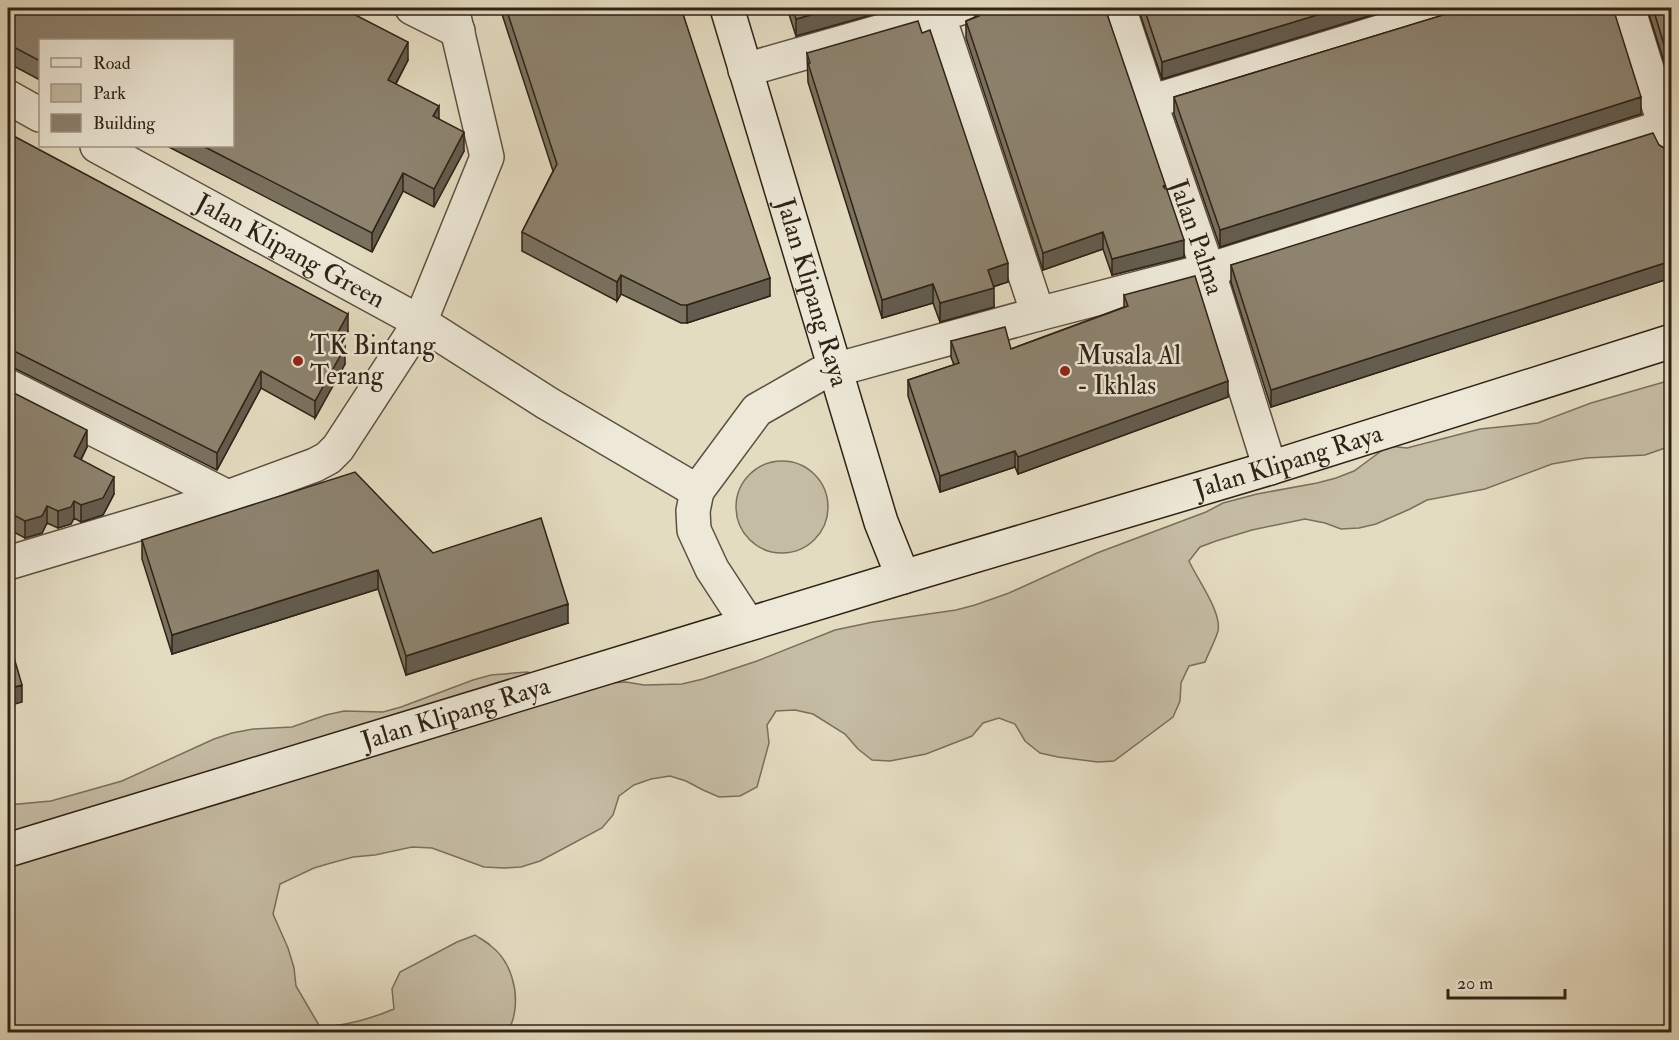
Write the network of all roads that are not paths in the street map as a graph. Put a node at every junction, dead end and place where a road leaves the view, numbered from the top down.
1 (412, 8) edge
2 (727, 8) edge
3 (1119, 8) edge
4 (1458, 8) edge
5 (1628, 8) edge
6 (945, 10) edge
7 (455, 19) edge
8 (745, 70) junction
9 (8, 97) edge
10 (1150, 102) junction
11 (39, 114) edge
12 (1669, 134) edge
13 (99, 147) edge
14 (1208, 270) junction
15 (1038, 314) junction
16 (420, 322) junction
17 (1671, 341) edge
18 (836, 370) junction
19 (8, 386) edge
20 (1270, 468) junction
21 (697, 491) junction
22 (228, 497) junction
23 (8, 563) edge
24 (903, 576) junction
25 (748, 624) junction
26 (8, 850) edge

1 - 7 street
2 - 8 street, Jalan Klipang Raya
3 - 10 street, Jalan Palma
4 - 10 street
5 - 12 street
6 - 8 street
6 - 15 street
7 - 16 street
8 - 18 street, Jalan Klipang Raya
9 - 11 street
10 - 14 street, Jalan Palma
12 - 14 street
13 - 16 street, Jalan Klipang Green
14 - 15 street
14 - 20 street, Jalan Palma
15 - 18 street
16 - 21 street, Jalan Klipang Green
16 - 22 street
17 - 20 street, Jalan Klipang Raya
18 - 21 street
18 - 24 street, Jalan Klipang Raya
19 - 22 street
20 - 24 street, Jalan Klipang Raya
21 - 25 street
22 - 23 street
24 - 25 street, Jalan Klipang Raya
25 - 26 street, Jalan Klipang Raya

